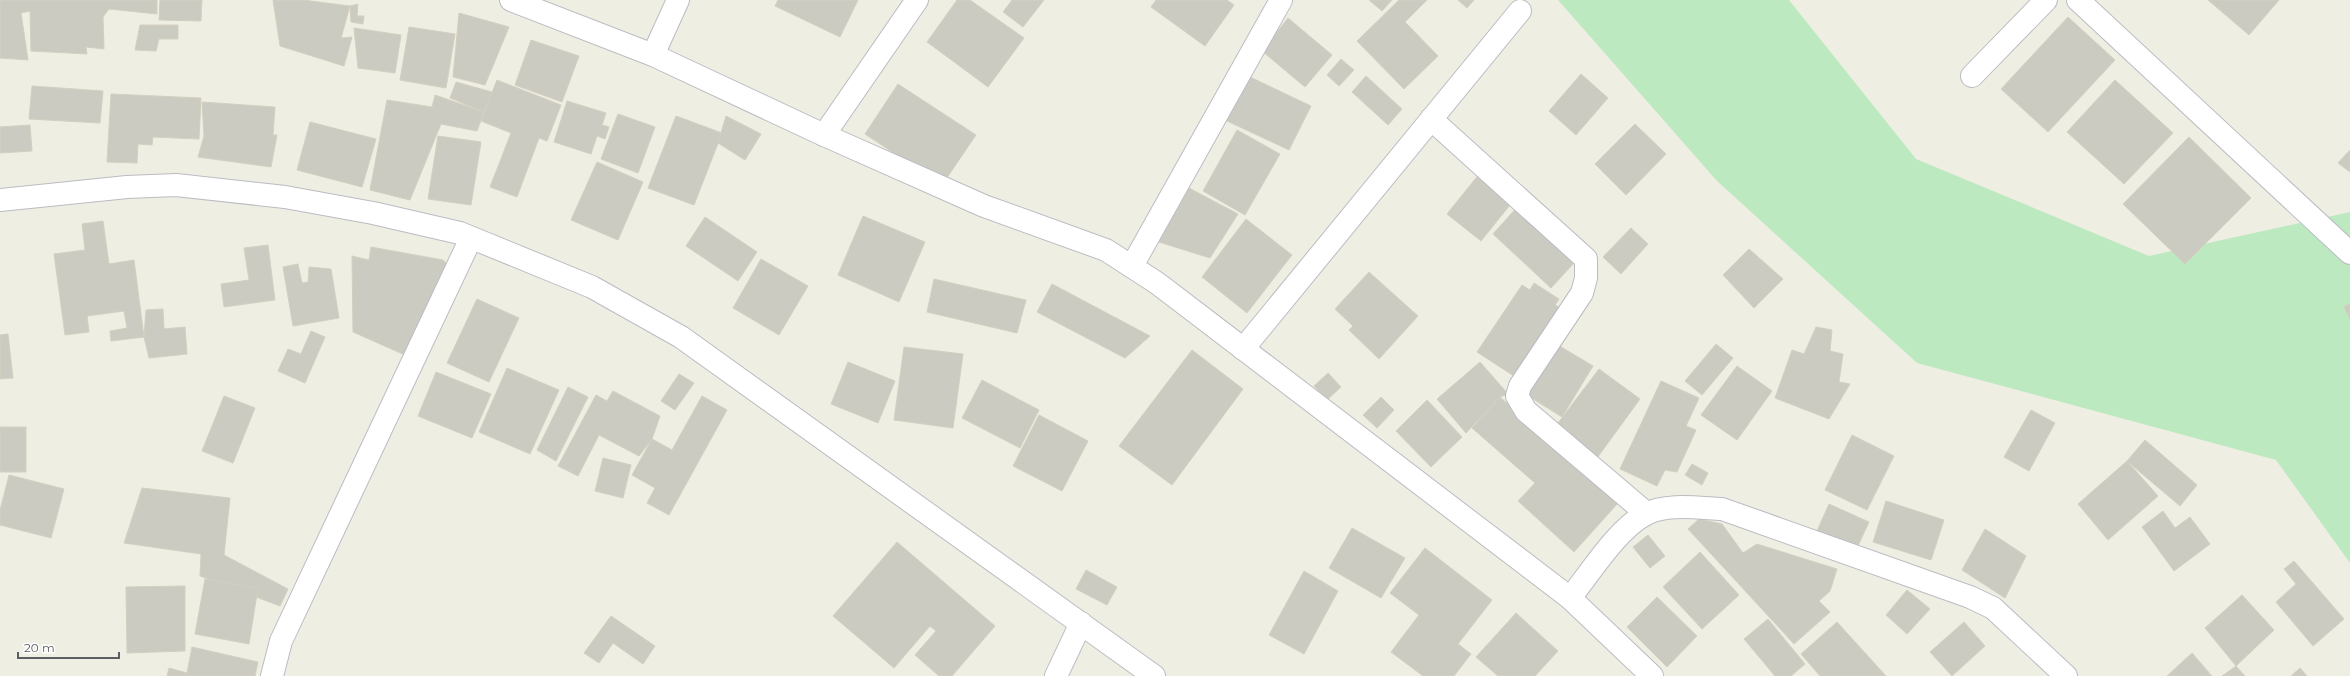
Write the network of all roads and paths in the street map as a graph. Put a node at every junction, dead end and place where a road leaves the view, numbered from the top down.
1 (511, 0) edge
2 (678, 0) edge
3 (917, 0) edge
4 (1281, 0) edge
5 (2046, 0) edge
6 (2078, 0) edge
7 (1520, 11) dead end
8 (653, 55) junction
9 (1972, 76) dead end
10 (1430, 119) junction
11 (824, 135) junction
12 (0, 200) edge
13 (471, 238) junction
14 (2350, 253) edge
15 (1132, 266) junction
16 (1243, 348) junction
17 (1646, 513) junction
18 (1570, 598) junction
19 (1081, 623) junction
20 (272, 676) edge
21 (1056, 676) edge
22 (1154, 676) edge
23 (1652, 676) edge
24 (2066, 676) edge

1 - 8 street
2 - 8 street
3 - 11 street
4 - 15 street
5 - 9 street
6 - 14 street
7 - 10 street
8 - 11 street
10 - 16 street
10 - 17 street
11 - 15 street
12 - 13 street
13 - 19 street
13 - 20 street
15 - 16 street
16 - 18 street
17 - 18 street
17 - 24 street
18 - 23 street
19 - 21 street
19 - 22 street

